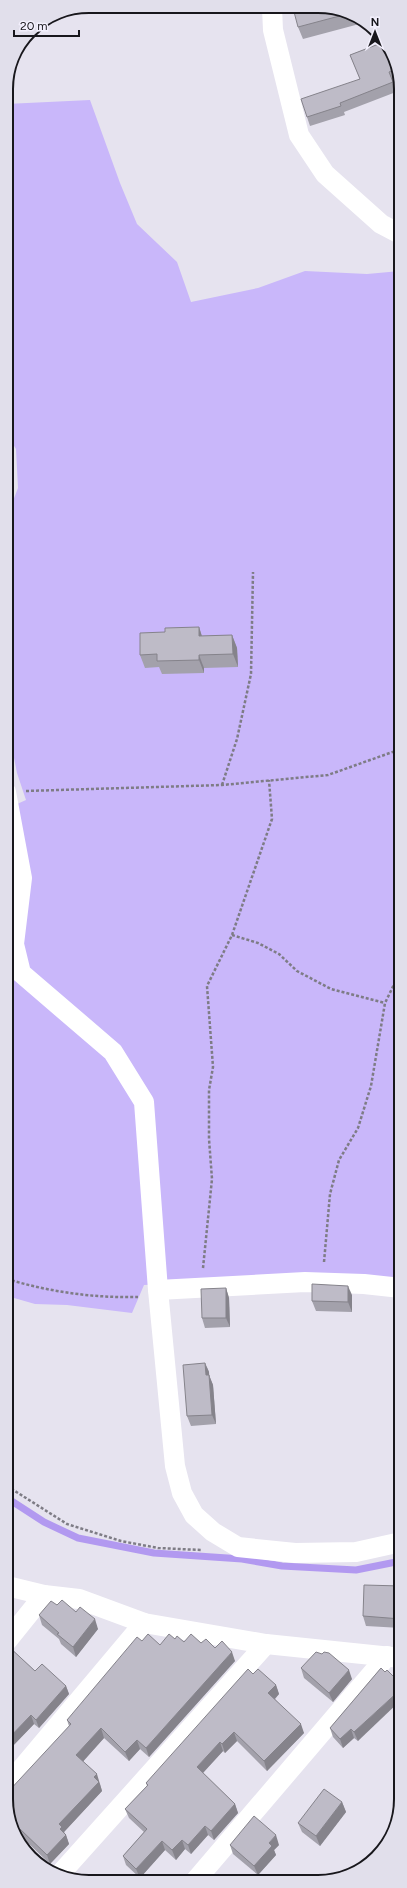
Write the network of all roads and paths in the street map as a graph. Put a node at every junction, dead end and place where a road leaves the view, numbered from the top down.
1 (272, 13) edge
2 (394, 231) edge
3 (253, 572) dead end
4 (394, 751) edge
5 (269, 780) junction
6 (222, 785) junction
7 (13, 792) edge
8 (13, 826) edge
9 (232, 936) junction
10 (394, 984) edge
11 (385, 1003) junction
12 (13, 1281) edge
13 (322, 1283) junction
14 (394, 1287) edge
15 (202, 1288) junction
16 (158, 1293) junction
17 (13, 1490) edge
18 (394, 1544) edge
19 (238, 1547) junction
20 (13, 1587) edge
21 (44, 1595) junction
22 (144, 1623) junction
23 (13, 1634) edge
24 (266, 1644) junction
25 (394, 1657) edge
26 (13, 1779) edge
27 (63, 1870) edge
28 (200, 1875) edge

1 - 2 street
3 - 6 path
4 - 5 path
5 - 6 path
5 - 9 path
6 - 7 path
8 - 16 street
9 - 11 path
9 - 15 path
10 - 11 path
11 - 13 path
12 - 16 path
13 - 14 street
13 - 15 street
15 - 16 street
16 - 19 street
17 - 19 path
18 - 19 street
20 - 21 street
21 - 22 street
21 - 23 street
22 - 24 street
22 - 26 street
24 - 25 street
24 - 27 street
25 - 28 street

